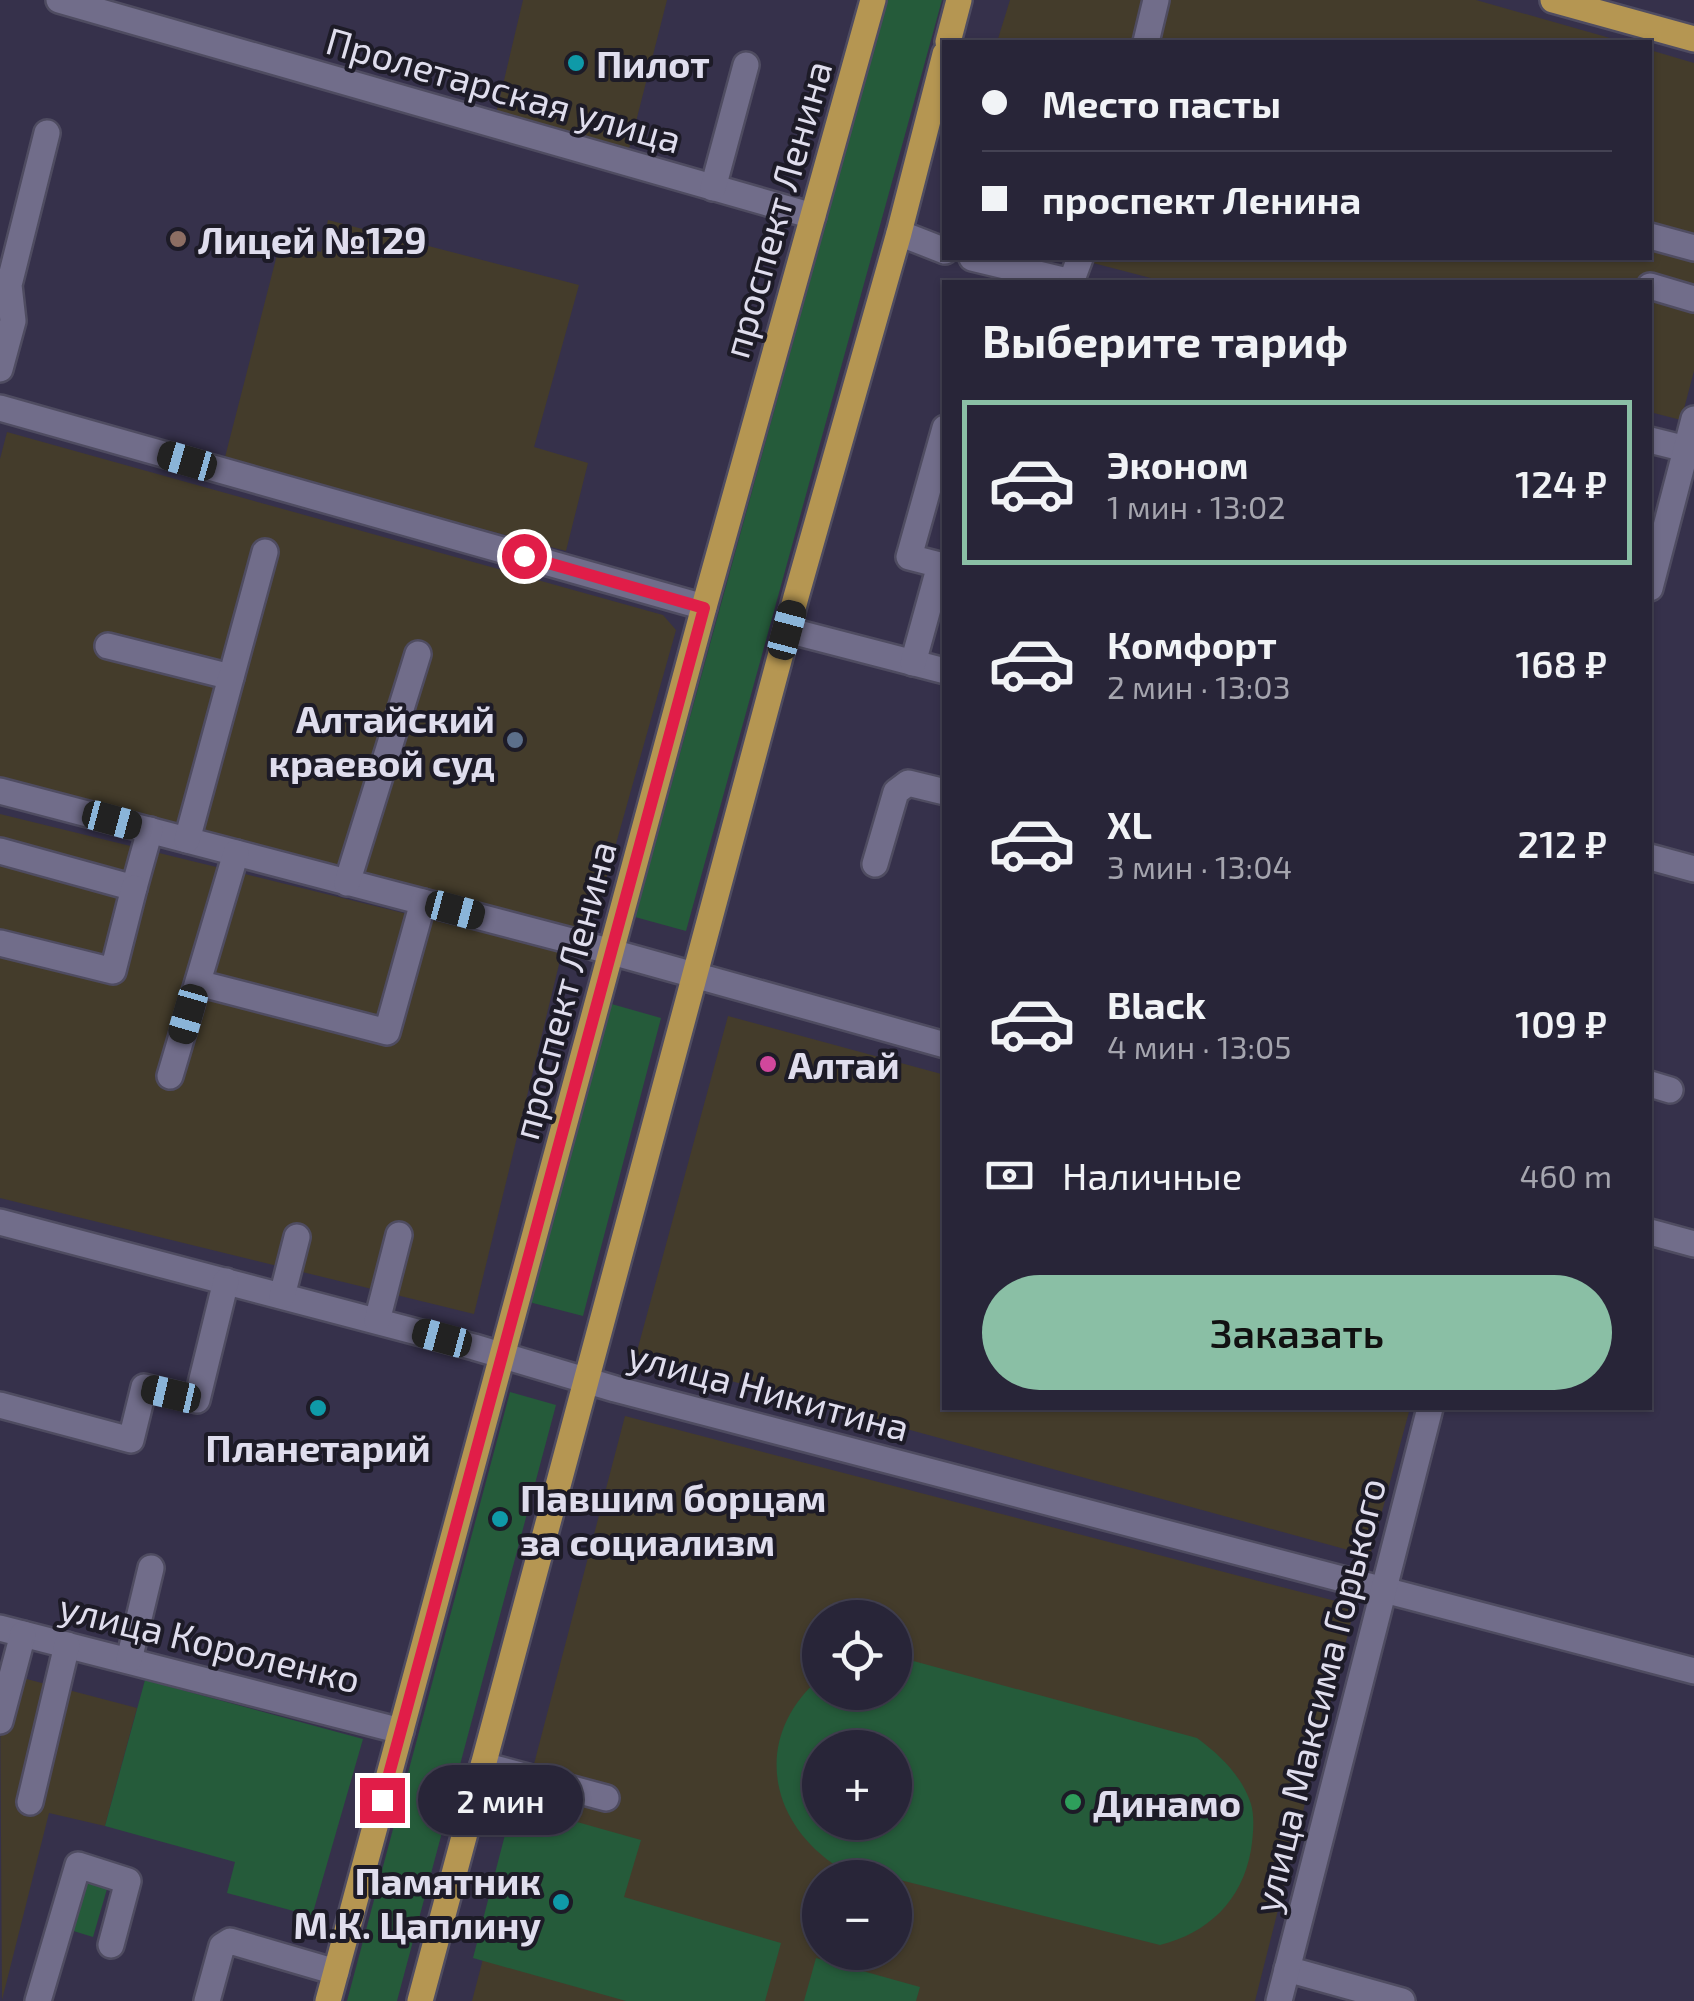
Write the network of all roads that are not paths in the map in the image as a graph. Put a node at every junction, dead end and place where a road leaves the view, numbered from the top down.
1 (59, 0) edge
2 (873, 0) edge
3 (959, 0) edge
4 (1156, 0) edge
5 (1553, 0) edge
6 (1644, 34) edge
7 (1694, 39) edge
8 (949, 40) edge
9 (1146, 40) edge
10 (746, 65) dead end
11 (942, 66) edge
12 (47, 133) dead end
13 (713, 188) junction
14 (813, 216) junction
15 (899, 233) junction
16 (1652, 237) edge
17 (1694, 248) edge
18 (942, 250) edge
19 (976, 260) edge
20 (1001, 274) edge
21 (1054, 280) edge
22 (1652, 287) edge
23 (1694, 300) edge
24 (0, 369) edge
25 (0, 408) edge
26 (1694, 419) edge
27 (942, 439) edge
28 (1652, 440) edge
29 (1690, 450) edge
30 (265, 552) dead end
31 (1652, 581) edge
32 (704, 608) junction
33 (787, 630) junction
34 (108, 646) dead end
35 (418, 654) dead end
36 (913, 663) junction
37 (942, 670) edge
38 (231, 678) junction
39 (0, 791) edge
40 (942, 791) edge
41 (150, 830) junction
42 (188, 840) junction
43 (0, 852) edge
44 (236, 853) junction
45 (1652, 858) edge
46 (875, 864) dead end
47 (1694, 869) edge
48 (347, 883) junction
49 (134, 888) junction
50 (422, 902) junction
51 (0, 943) edge
52 (612, 952) junction
53 (695, 975) junction
54 (198, 982) junction
55 (942, 1043) edge
56 (170, 1076) dead end
57 (0, 1222) edge
58 (1652, 1233) edge
59 (398, 1235) dead end
60 (297, 1237) dead end
61 (1694, 1244) edge
62 (226, 1281) junction
63 (282, 1296) junction
64 (377, 1321) junction
65 (504, 1356) junction
66 (586, 1381) junction
67 (0, 1405) edge
68 (1428, 1410) edge
69 (152, 1568) dead end
70 (1384, 1588) junction
71 (11, 1631) edge
72 (67, 1644) junction
73 (129, 1660) junction
74 (1694, 1671) edge
75 (0, 1721) edge
76 (401, 1730) junction
77 (484, 1765) junction
78 (606, 1798) dead end
79 (30, 1802) dead end
80 (111, 1945) dead end
81 (1287, 1969) junction
82 (336, 1972) junction
83 (38, 2001) edge
84 (207, 2001) edge
85 (328, 2001) edge
86 (420, 2001) edge
87 (1279, 2001) edge
88 (1402, 2001) edge

1 - 13 street, Пролетарская улица
2 - 14 main road, проспект Ленина
3 - 8 main road
4 - 9 street
5 - 6 main road
6 - 7 main road
10 - 13 street
11 - 15 main road
12 - 24 street
13 - 14 street, Пролетарская улица
14 - 32 main road, проспект Ленина
15 - 18 street
15 - 33 main road
16 - 17 street
19 - 20 street
20 - 21 street
22 - 23 street
25 - 32 street
26 - 29 street
27 - 36 street
28 - 29 street
29 - 31 street
30 - 38 street
32 - 52 main road, проспект Ленина
33 - 36 street
33 - 53 main road
34 - 38 street
35 - 48 street
36 - 37 street
38 - 42 street
39 - 41 street
40 - 46 street
41 - 42 street
41 - 49 street
42 - 44 street
43 - 49 street
44 - 48 street
44 - 54 street
45 - 47 street
48 - 50 street
49 - 51 street
50 - 52 street
50 - 54 street
52 - 53 street
52 - 65 main road, проспект Ленина
53 - 55 street
53 - 66 main road
54 - 56 street
57 - 62 street, улица Никитина
58 - 61 street
59 - 64 street
60 - 63 street
62 - 63 street, улица Никитина
62 - 67 street
63 - 64 street, улица Никитина
64 - 65 street, улица Никитина
65 - 66 street, улица Никитина
65 - 76 main road, проспект Ленина
66 - 70 street, улица Никитина
66 - 77 main road
68 - 70 street, улица Максима Горького
69 - 73 street
70 - 74 street, улица Никитина
70 - 81 street, улица Максима Горького
71 - 72 street, улица Короленко
71 - 75 street
72 - 73 street, улица Короленко
72 - 79 street
73 - 76 street, улица Короленко
76 - 82 main road, проспект Ленина
77 - 78 street
77 - 86 main road
80 - 83 street
81 - 87 street, улица Максима Горького
81 - 88 street
82 - 84 street
82 - 85 main road, проспект Ленина

